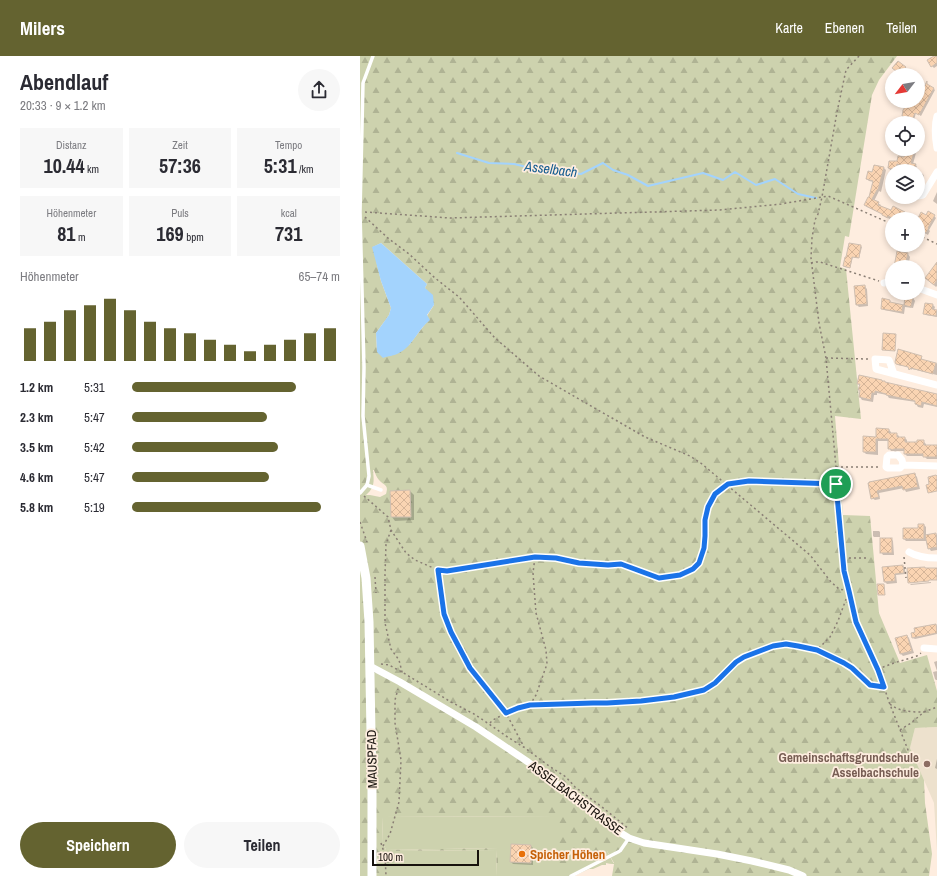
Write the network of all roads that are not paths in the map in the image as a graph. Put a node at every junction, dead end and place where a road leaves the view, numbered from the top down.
1 (373, 56) edge
2 (937, 116) edge
3 (937, 148) edge
4 (937, 172) edge
5 (925, 191) edge
6 (360, 212) edge
7 (925, 291) edge
8 (937, 295) edge
9 (894, 374) junction
10 (937, 384) edge
11 (903, 465) junction
12 (937, 466) edge
13 (367, 485) junction
14 (381, 490) dead end
15 (360, 493) edge
16 (360, 546) edge
17 (906, 555) road end
18 (937, 558) edge
19 (924, 648) dead end
20 (937, 650) edge
21 (370, 666) junction
22 (631, 835) junction
23 (372, 876) edge
24 (571, 876) edge
25 (803, 876) edge

1 - 6 lane
2 - 3 street
4 - 5 street
6 - 13 lane
7 - 8 street
9 - 9 street
9 - 10 street
11 - 11 street
11 - 12 street
13 - 14 lane
13 - 15 lane
16 - 21 street, MAUSPFAD
17 - 18 street
19 - 20 street
21 - 22 street, ASSELBACHSTRASSE
21 - 23 street, MAUSPFAD
22 - 24 lane
22 - 25 street, ASSELBACHSTRASSE

